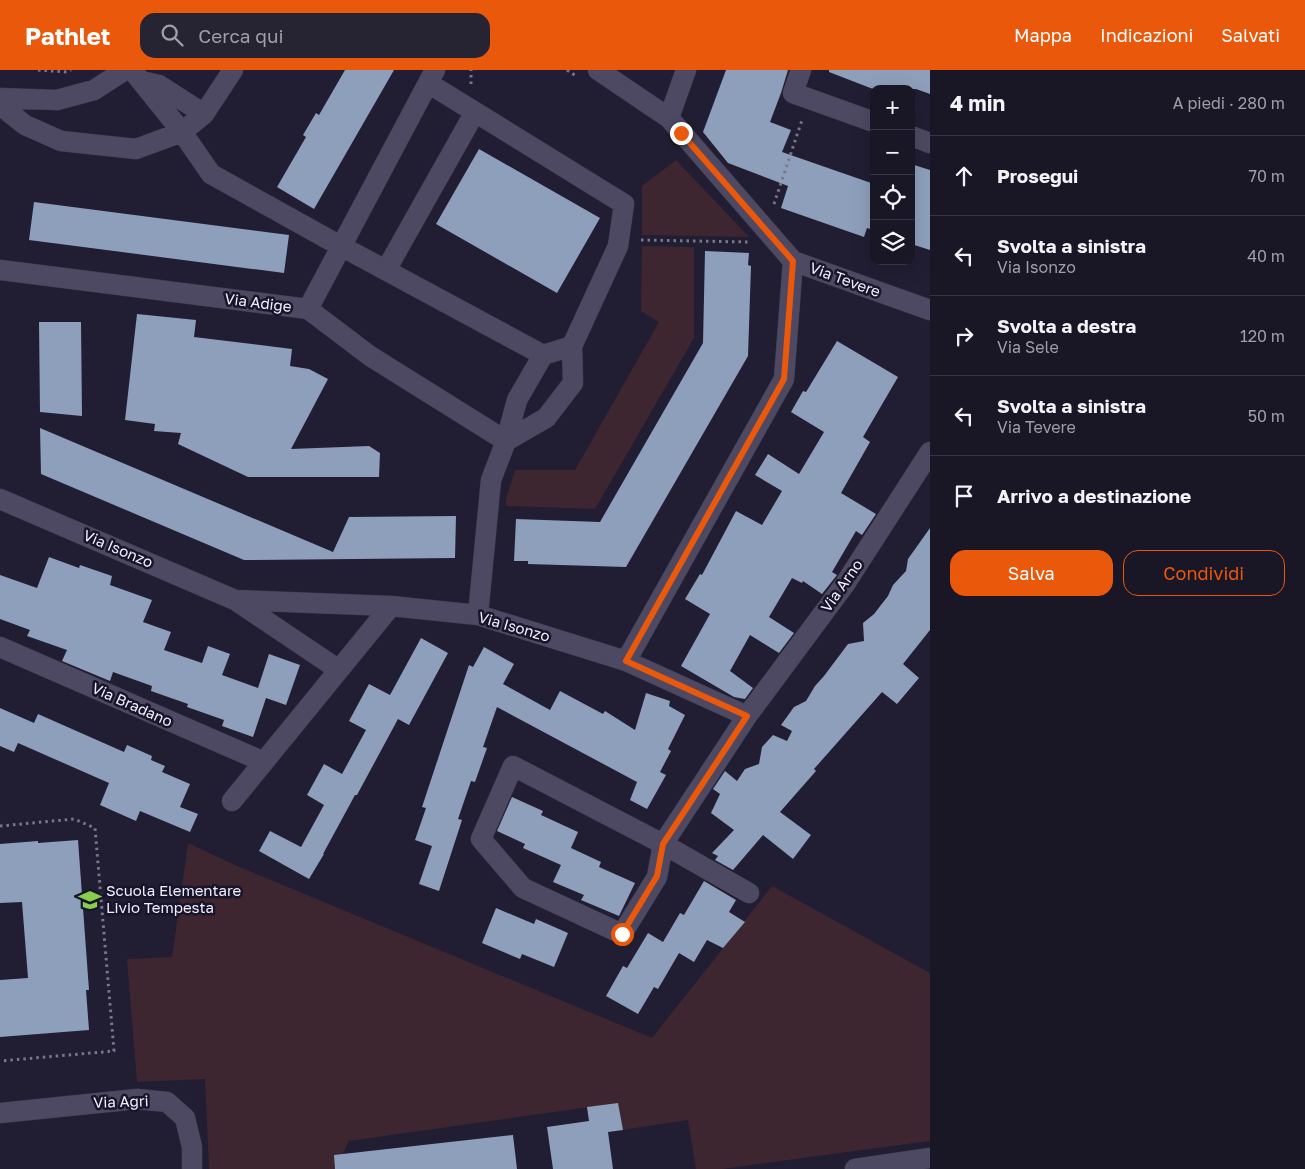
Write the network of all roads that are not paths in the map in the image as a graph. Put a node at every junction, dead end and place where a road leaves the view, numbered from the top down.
1 (233, 70) edge
2 (686, 70) edge
3 (801, 70) edge
4 (133, 74) edge
5 (590, 75) edge
6 (432, 76) edge
7 (0, 98) edge
8 (0, 105) edge
9 (475, 112) junction
10 (204, 114) junction
11 (669, 118) junction
12 (870, 121) edge
13 (182, 132) junction
14 (915, 137) edge
15 (930, 143) edge
16 (341, 247) junction
17 (793, 261) junction
18 (0, 270) edge
19 (386, 270) junction
20 (308, 309) junction
21 (930, 310) edge
22 (572, 346) junction
23 (543, 355) junction
24 (506, 441) junction
25 (930, 452) edge
26 (0, 499) edge
27 (235, 600) junction
28 (391, 606) junction
29 (478, 615) junction
30 (0, 647) edge
31 (626, 661) junction
32 (339, 670) junction
33 (747, 716) junction
34 (264, 762) junction
35 (232, 801) dead end
36 (663, 844) junction
37 (749, 893) dead end
38 (0, 1113) edge
39 (930, 1158) edge
40 (192, 1169) edge
41 (855, 1169) edge

1 - 10 street
2 - 11 street
3 - 12 street
4 - 7 street
4 - 10 street
4 - 13 street
5 - 11 street, Via Tevere
6 - 9 street
6 - 16 street, Via Adige
8 - 13 street
9 - 19 street
9 - 22 street
10 - 13 street
11 - 17 street, Via Tevere
13 - 16 street
14 - 15 street
16 - 19 street
16 - 20 street, Via Adige
17 - 21 street, Via Tevere
17 - 31 street
18 - 20 street, Via Adige
19 - 23 street
20 - 24 street
22 - 23 street
22 - 24 street
23 - 24 street
24 - 29 street
25 - 33 street, Via Arno
26 - 27 street, Via Isonzo
27 - 28 street, Via Isonzo
27 - 32 street, Via Isonzo
28 - 29 street, Via Isonzo
28 - 32 street
29 - 31 street, Via Isonzo
30 - 34 street, Via Bradano
31 - 33 street, Via Isonzo
32 - 34 street
33 - 36 street, Via Arno
34 - 35 street
36 - 36 street
36 - 37 street
38 - 40 street, Via Agri
39 - 41 street

